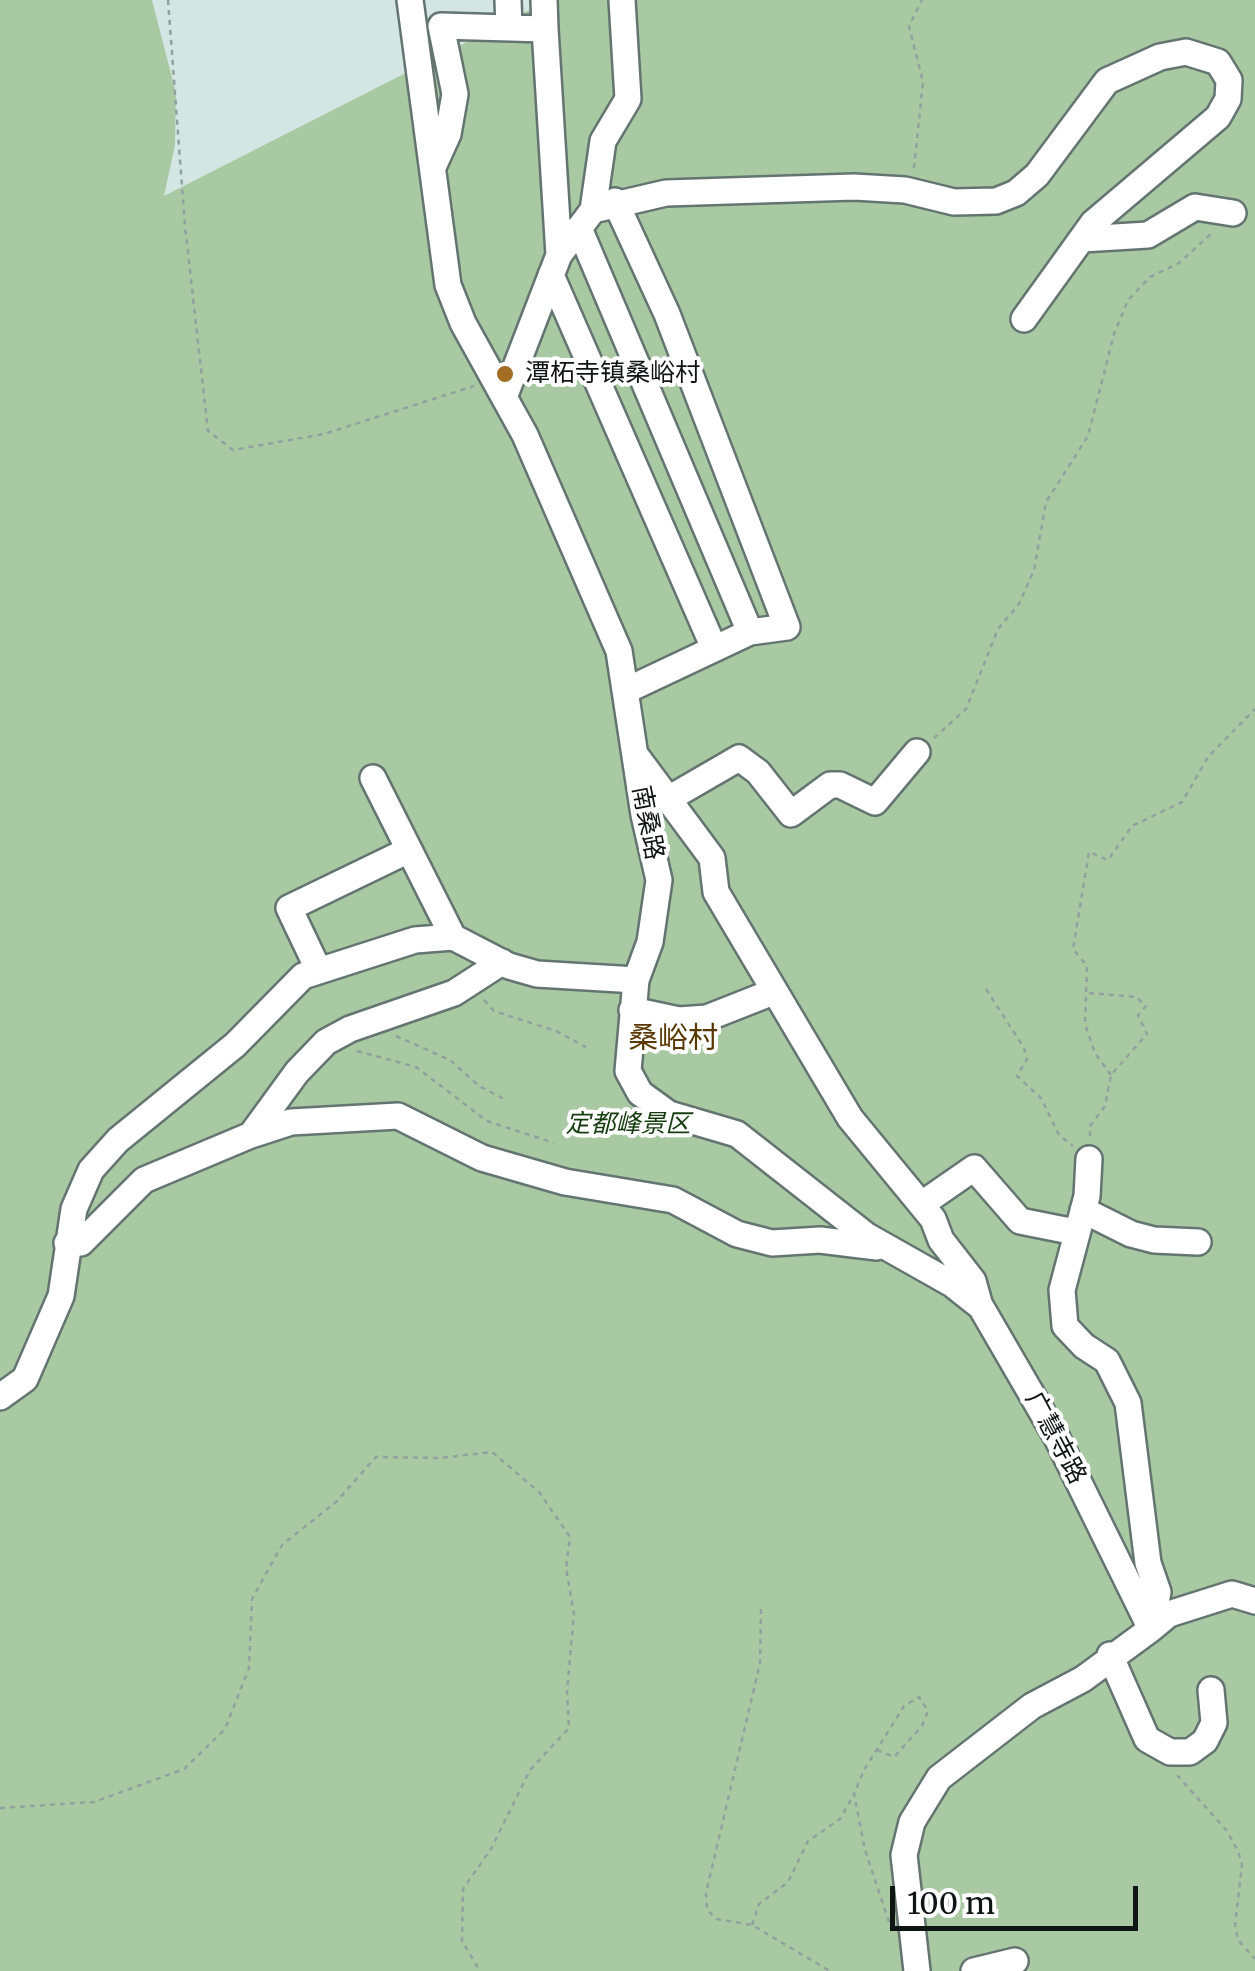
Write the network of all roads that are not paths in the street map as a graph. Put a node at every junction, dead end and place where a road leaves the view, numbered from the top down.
1 (410, 0) edge
2 (508, 0) edge
3 (544, 0) edge
4 (622, 0) edge
5 (510, 28) junction
6 (545, 29) junction
7 (433, 168) junction
8 (596, 213) junction
9 (1233, 213) road end
10 (1082, 238) junction
11 (555, 265) junction
12 (1024, 319) dead end
13 (500, 387) junction
14 (750, 632) junction
15 (714, 648) junction
16 (625, 691) junction
17 (917, 752) road end
18 (634, 753) junction
19 (372, 778) dead end
20 (670, 798) junction
21 (409, 850) junction
22 (453, 937) junction
23 (502, 962) junction
24 (320, 971) junction
25 (636, 980) junction
26 (773, 992) junction
27 (632, 1010) junction
28 (251, 1135) junction
29 (1089, 1160) dead end
30 (922, 1204) junction
31 (1079, 1221) junction
32 (1198, 1242) dead end
33 (67, 1244) junction
34 (892, 1250) junction
35 (981, 1307) junction
36 (0, 1397) edge
37 (1255, 1600) edge
38 (1151, 1629) junction
39 (1110, 1655) junction
40 (1210, 1690) dead end
41 (914, 1961) edge
42 (1016, 1961) dead end
43 (974, 1971) edge

1 - 7 street, 南桑路
2 - 5 street
3 - 6 street
4 - 8 street
5 - 6 street
5 - 7 street
6 - 11 street
7 - 13 street, 南桑路
8 - 10 street
8 - 11 street
8 - 14 street
8 - 14 street
9 - 10 street
10 - 12 street
11 - 13 street
11 - 15 street
13 - 16 street, 南桑路
14 - 15 street
15 - 16 street
16 - 18 street, 南桑路
17 - 20 street
18 - 20 street
18 - 25 street, 南桑路
19 - 21 street
20 - 26 street
21 - 22 street
21 - 24 street
22 - 23 street
22 - 24 street
23 - 25 street
23 - 28 street
24 - 33 street
25 - 27 street, 广慧寺路
26 - 27 street
26 - 30 street
27 - 34 street, 广慧寺路
28 - 33 street
28 - 34 street
29 - 31 street
30 - 31 street
30 - 35 street
31 - 32 street
31 - 38 street
33 - 36 street
34 - 35 street, 广慧寺路
35 - 38 street, 广慧寺路
37 - 38 street
38 - 39 street
39 - 40 street
39 - 41 street
42 - 43 street

